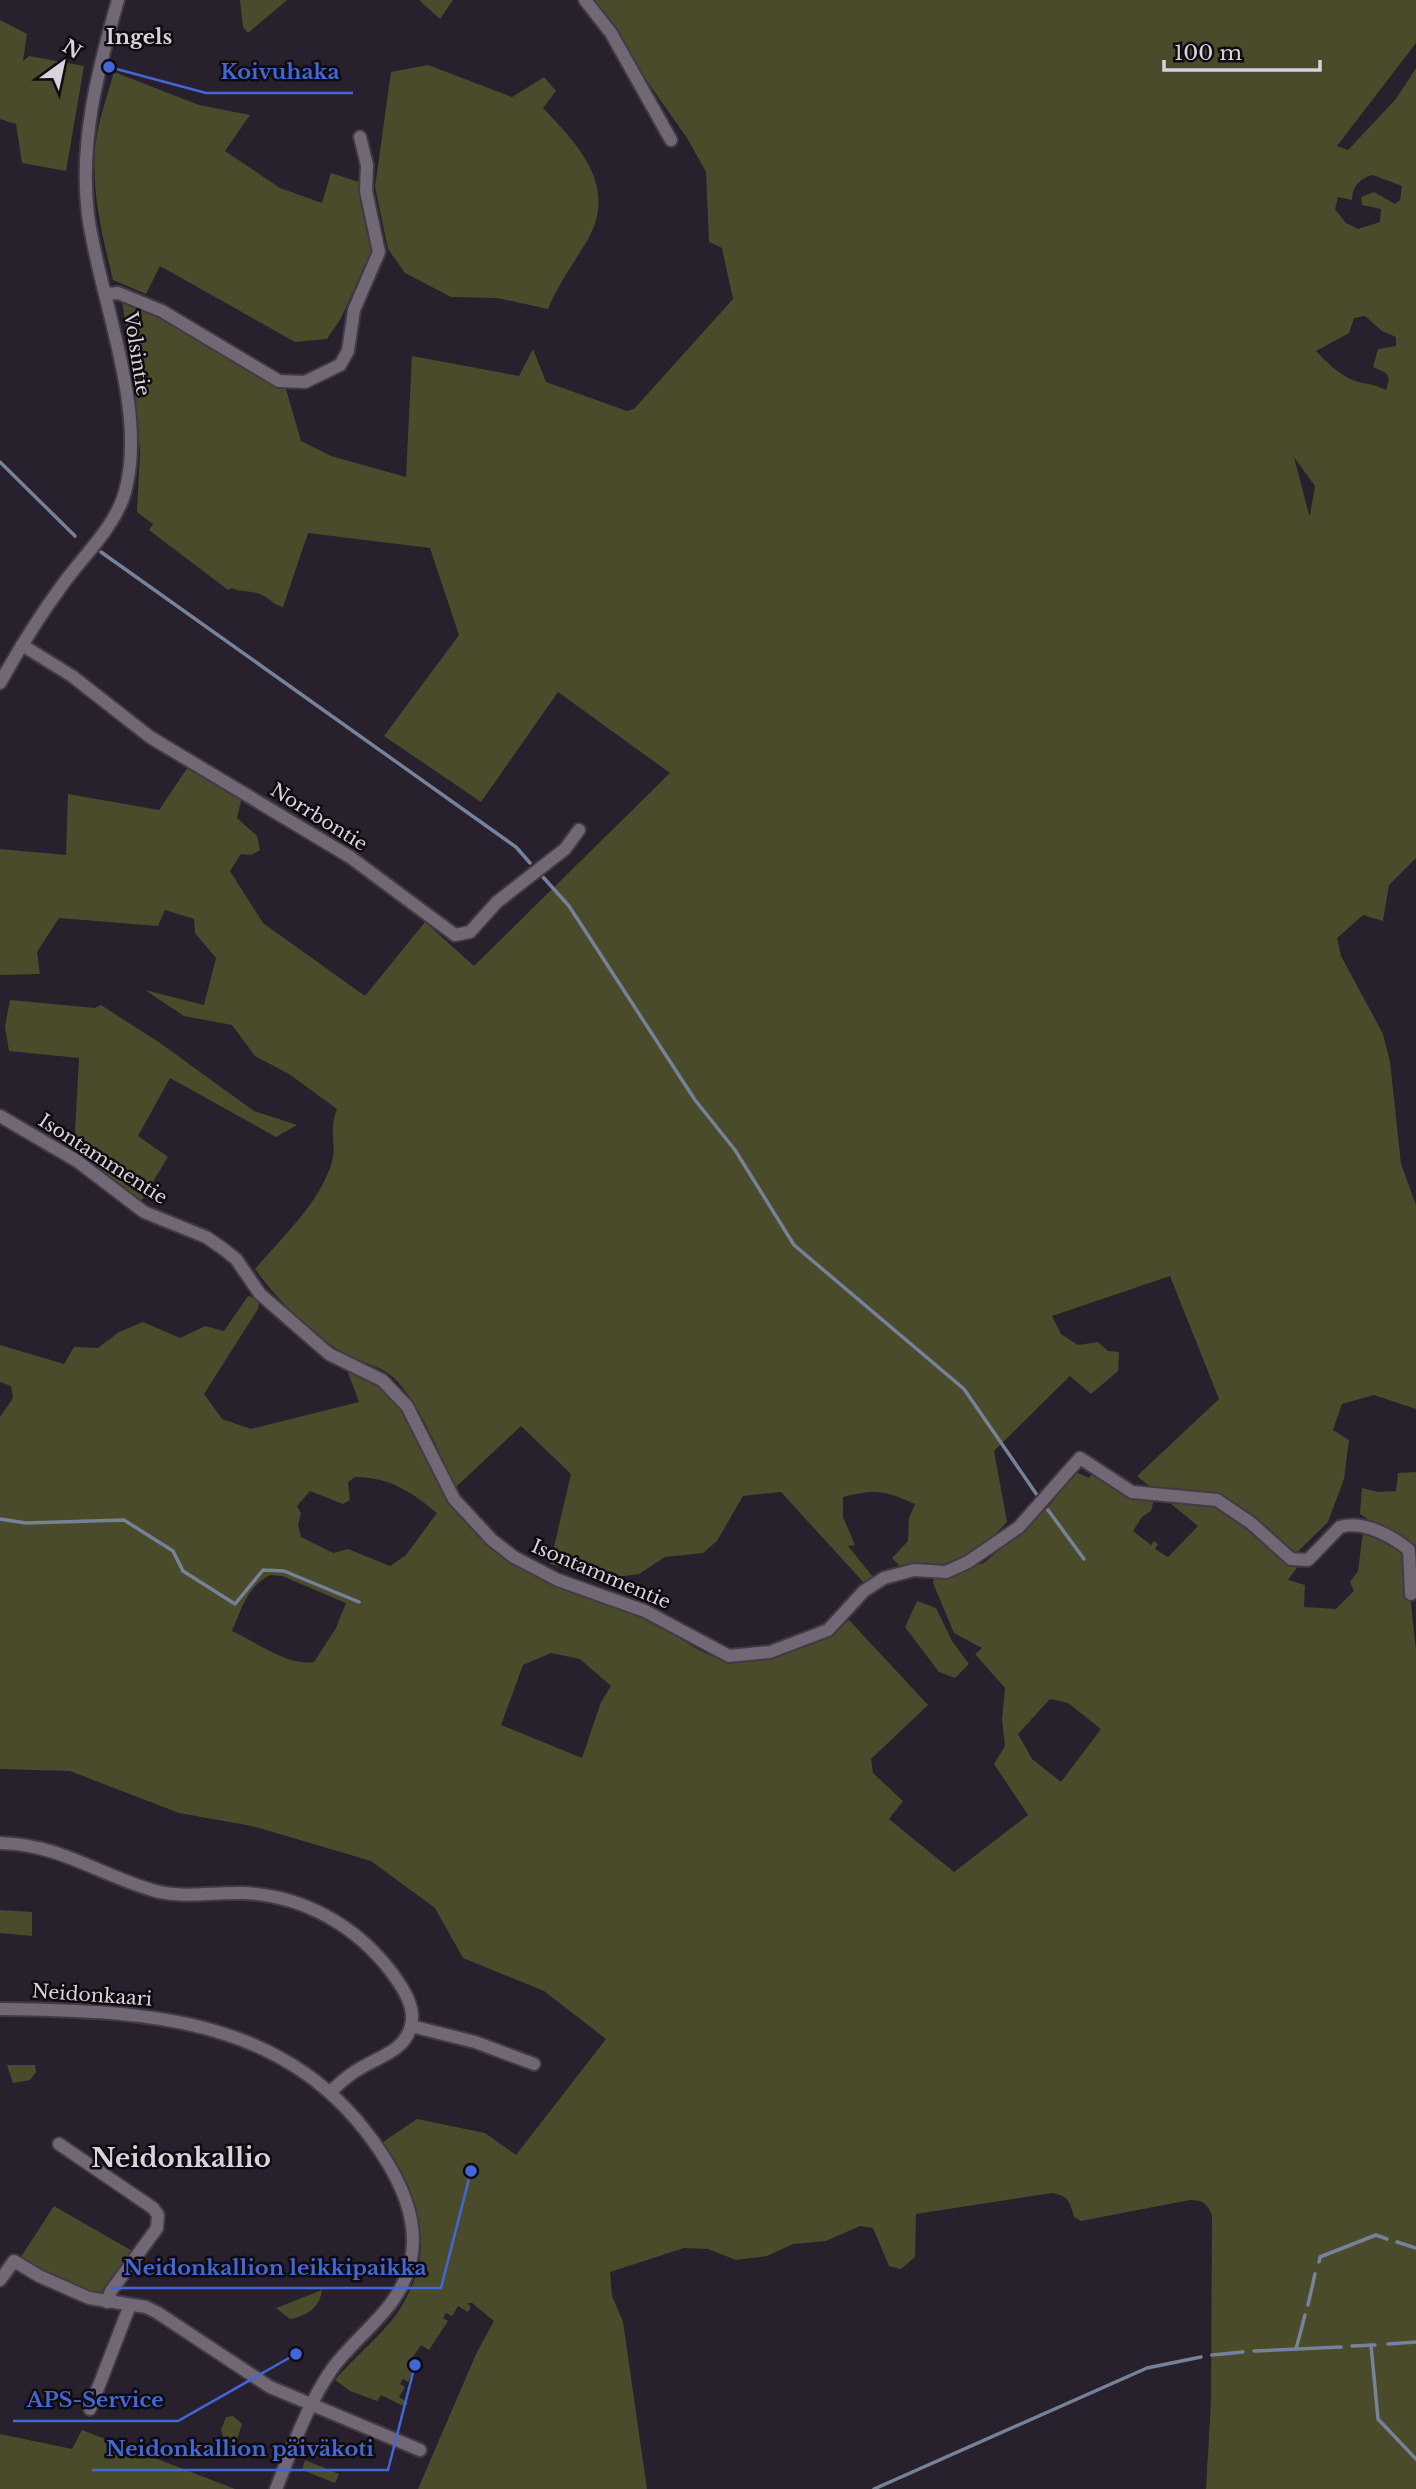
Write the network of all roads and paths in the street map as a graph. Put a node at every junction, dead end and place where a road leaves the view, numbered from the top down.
1 (118, 0) edge
2 (585, 0) edge
3 (360, 137) dead end
4 (671, 140) dead end
5 (107, 294) junction
6 (22, 646) junction
7 (0, 683) edge
8 (579, 831) dead end
9 (0, 1116) edge
10 (1411, 1594) dead end
11 (0, 1843) edge
12 (0, 2009) edge
13 (411, 2026) junction
14 (534, 2064) dead end
15 (330, 2092) junction
16 (59, 2144) dead end
17 (0, 2280) edge
18 (107, 2302) junction
19 (131, 2305) junction
20 (311, 2404) junction
21 (90, 2409) dead end
22 (419, 2450) dead end
23 (276, 2489) edge

1 - 5 street, Volsintie
2 - 4 street
3 - 5 street
5 - 6 street, Volsintie
6 - 7 street, Volsintie
6 - 8 street, Norrbontie
9 - 10 street, Isontammentie
11 - 13 street
12 - 15 street, Neidonkaari
13 - 14 street
13 - 15 street
15 - 20 street, Neidonkaari
16 - 18 street
17 - 18 street
18 - 19 street
19 - 20 street
19 - 21 street
20 - 22 street
20 - 23 street, Neidonkaari

